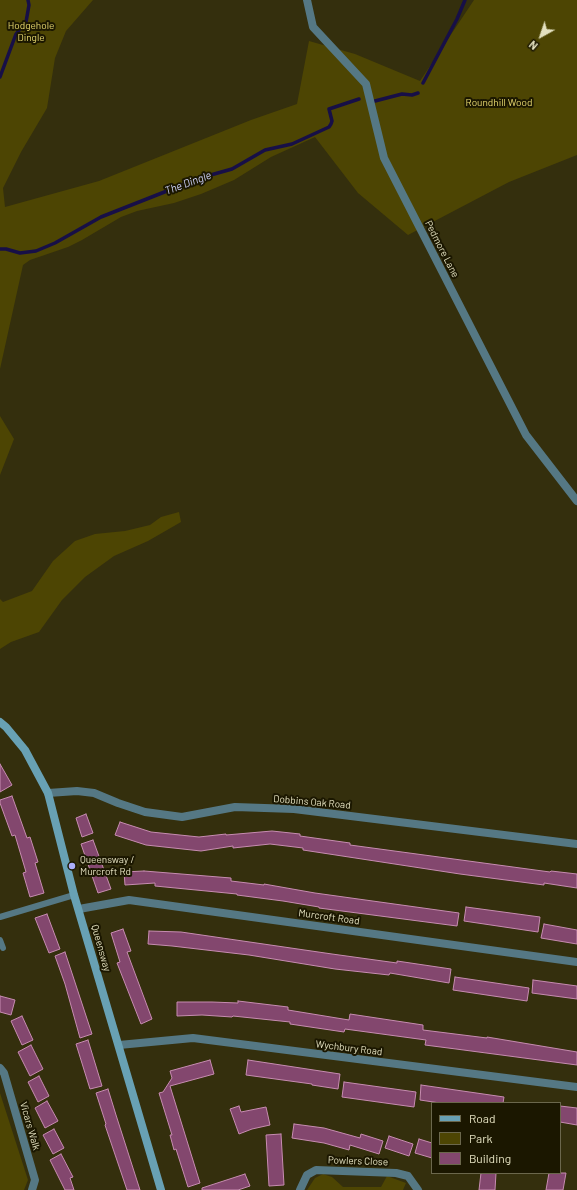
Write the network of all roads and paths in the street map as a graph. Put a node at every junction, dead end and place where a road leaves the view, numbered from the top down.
1 (307, 0) edge
2 (577, 501) edge
3 (0, 722) edge
4 (48, 793) junction
5 (577, 844) edge
6 (74, 895) junction
7 (79, 909) junction
8 (0, 917) edge
9 (0, 940) edge
10 (3, 948) dead end
11 (577, 962) edge
12 (118, 1045) junction
13 (0, 1068) edge
14 (577, 1087) edge
15 (32, 1190) edge
16 (161, 1190) edge
17 (300, 1190) edge
18 (418, 1190) edge

1 - 2 street, Pedmore Lane
3 - 4 street, Queensway
4 - 5 street, Dobbins Oak Road
4 - 6 street, Queensway
6 - 7 street, Queensway
6 - 8 lane
7 - 11 street, Murcroft Road
7 - 12 street, Queensway
9 - 10 lane
12 - 14 street, Wychbury Road
12 - 16 street, Queensway
13 - 15 street, Vicars Walk
17 - 18 street, Powlers Close

